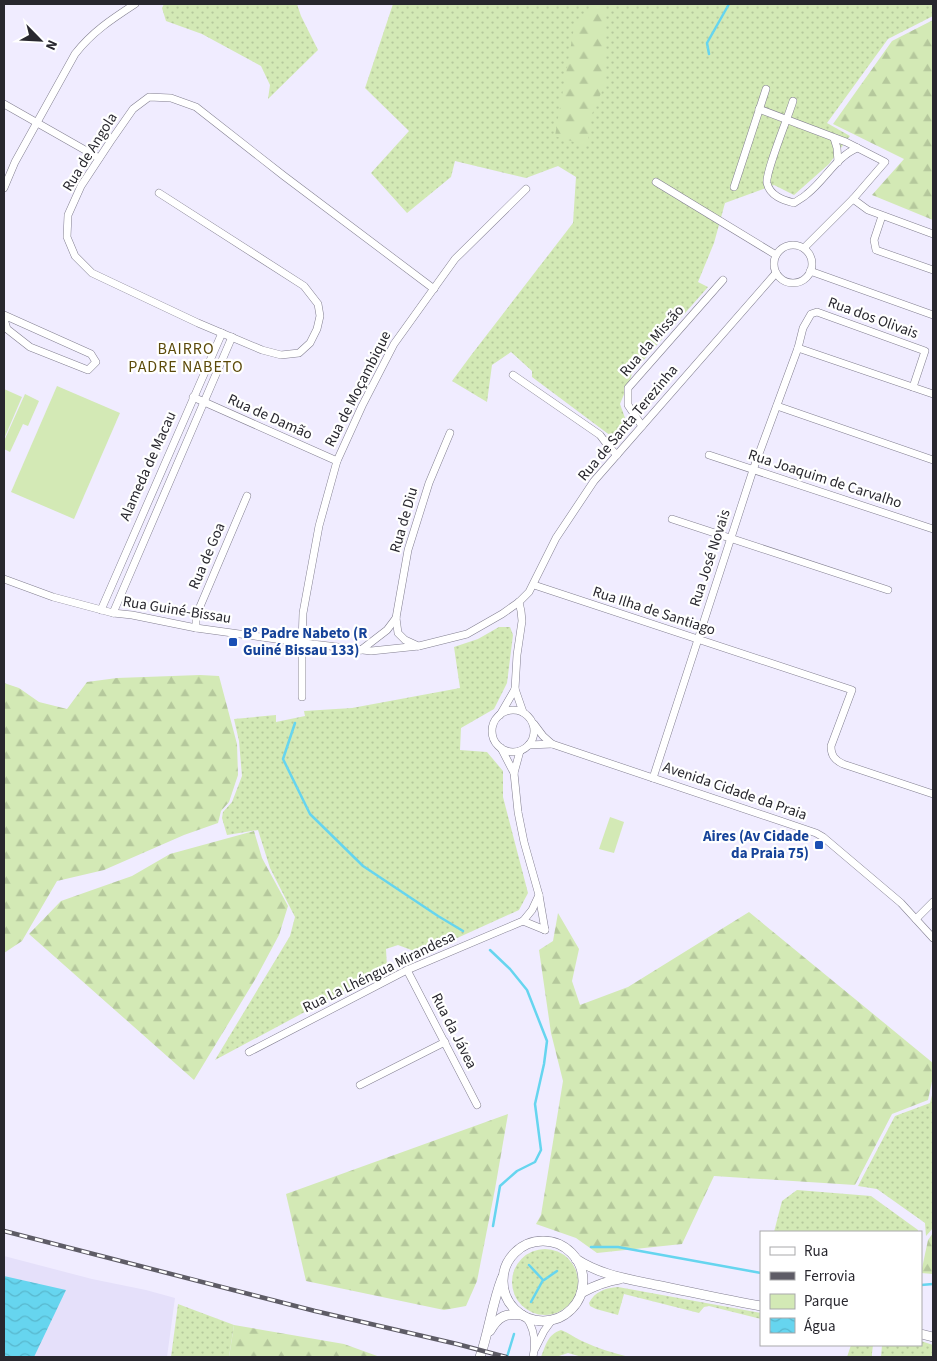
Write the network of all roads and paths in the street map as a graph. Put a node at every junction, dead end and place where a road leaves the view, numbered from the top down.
1 (135, 4) edge
2 (766, 89) dead end
3 (794, 101) dead end
4 (4, 104) edge
5 (759, 109) junction
6 (787, 120) junction
7 (37, 122) junction
8 (834, 138) junction
9 (858, 148) junction
10 (99, 158) junction
11 (838, 162) junction
12 (656, 182) dead end
13 (734, 187) dead end
14 (4, 188) edge
15 (526, 189) dead end
16 (158, 193) dead end
17 (853, 199) junction
18 (882, 216) junction
19 (933, 234) edge
20 (804, 248) junction
21 (776, 255) junction
22 (933, 270) edge
23 (810, 271) junction
24 (776, 273) junction
25 (723, 280) dead end
26 (434, 289) junction
27 (933, 315) edge
28 (4, 317) edge
29 (222, 332) junction
30 (232, 337) junction
31 (798, 348) junction
32 (513, 375) dead end
33 (913, 387) junction
34 (933, 394) edge
35 (193, 397) junction
36 (205, 403) junction
37 (777, 406) junction
38 (642, 426) junction
39 (450, 433) dead end
40 (617, 455) junction
41 (709, 455) dead end
42 (933, 460) edge
43 (337, 461) junction
44 (753, 470) junction
45 (247, 496) dead end
46 (672, 519) dead end
47 (933, 529) edge
48 (731, 538) junction
49 (4, 579) edge
50 (534, 585) junction
51 (888, 590) dead end
52 (519, 602) junction
53 (101, 610) junction
54 (113, 613) junction
55 (396, 618) junction
56 (196, 628) junction
57 (698, 640) junction
58 (302, 643) junction
59 (418, 646) junction
60 (361, 650) junction
61 (515, 689) junction
62 (302, 697) dead end
63 (523, 712) junction
64 (500, 715) junction
65 (534, 724) junction
66 (552, 744) junction
67 (529, 745) junction
68 (501, 748) junction
69 (520, 751) junction
70 (514, 773) junction
71 (653, 778) junction
72 (933, 794) edge
73 (539, 895) junction
74 (933, 902) edge
75 (916, 919) junction
76 (523, 921) junction
77 (933, 938) edge
78 (408, 970) junction
79 (445, 1042) junction
80 (249, 1052) dead end
81 (360, 1085) dead end
82 (476, 1105) dead end
83 (576, 1259) junction
84 (504, 1273) junction
85 (628, 1279) junction
86 (581, 1293) junction
87 (760, 1306) edge
88 (524, 1316) junction
89 (552, 1320) junction
90 (487, 1335) junction
91 (534, 1349) junction
92 (480, 1357) edge
93 (533, 1357) edge

1 - 7 street
2 - 5 street
3 - 6 street
4 - 7 street
5 - 6 street
5 - 13 street
6 - 8 street
6 - 11 street
7 - 10 street
7 - 14 street
8 - 9 street
8 - 11 street
9 - 11 street
9 - 17 street
10 - 26 street, Rua de Angola
10 - 29 street, Rua de Angola
12 - 21 street
15 - 26 street, Rua de Moçambique
16 - 30 street, Rua de Angola
17 - 18 street
17 - 20 street
18 - 19 street
18 - 22 street
20 - 21 street
20 - 23 street
21 - 24 street
23 - 24 street
23 - 27 street
24 - 38 street, Rua de Santa Terezinha
25 - 38 street, Rua da Missão
26 - 43 street, Rua de Moçambique
28 - 28 street
29 - 30 street, Rua de Angola
29 - 35 street, Alameda de Macau
30 - 36 street, Alameda de Macau
31 - 33 street
31 - 33 street, Rua dos Olivais
31 - 37 street, Rua José Novais
32 - 40 street
33 - 34 street
35 - 36 street, Rua de Damão
35 - 53 street, Alameda de Macau
36 - 43 street, Rua de Damão
36 - 54 street, Alameda de Macau
37 - 42 street
37 - 44 street, Rua José Novais
38 - 40 street, Rua de Santa Terezinha
39 - 55 street, Rua de Diu
40 - 50 street, Rua de Santa Terezinha
41 - 44 street, Rua Joaquim de Carvalho
43 - 58 street, Rua de Moçambique
44 - 47 street, Rua Joaquim de Carvalho
44 - 48 street, Rua José Novais
45 - 56 street, Rua de Goa
46 - 48 street
48 - 51 street
48 - 57 street, Rua José Novais
49 - 53 street, Rua Guiné-Bissau
50 - 52 street, Rua de Santa Terezinha
50 - 57 street, Rua Ilha de Santiago
52 - 59 street, Rua Guiné-Bissau
52 - 61 street
53 - 54 street, Rua Guiné-Bissau
54 - 56 street, Rua Guiné-Bissau
55 - 59 street
55 - 60 street
56 - 58 street, Rua Guiné-Bissau
57 - 71 street, Rua José Novais
57 - 72 street, Rua Ilha de Santiago
58 - 60 street, Rua Guiné-Bissau
58 - 62 street, Rua de Moçambique
59 - 60 street, Rua Guiné-Bissau
61 - 63 street
61 - 64 street
63 - 64 street
63 - 65 street
64 - 68 street
65 - 66 street, Avenida Cidade da Praia
65 - 67 street
66 - 67 street, Avenida Cidade da Praia
66 - 71 street, Avenida Cidade da Praia
67 - 69 street
68 - 69 street
68 - 70 street
69 - 70 street
70 - 73 street
71 - 75 street, Avenida Cidade da Praia
73 - 76 street
73 - 76 street
74 - 75 street
75 - 77 street, Avenida Cidade da Praia
76 - 78 street, Rua La Lhéngua Mirandesa
78 - 79 street, Rua da Jávea
78 - 80 street, Rua La Lhéngua Mirandesa
79 - 81 street
79 - 82 street, Rua da Jávea
83 - 84 street
83 - 85 street
83 - 86 street
84 - 88 street
84 - 90 street
85 - 86 street
85 - 87 street
86 - 89 street
88 - 89 street
88 - 90 street
88 - 91 street
89 - 91 street
90 - 92 street
91 - 93 street

